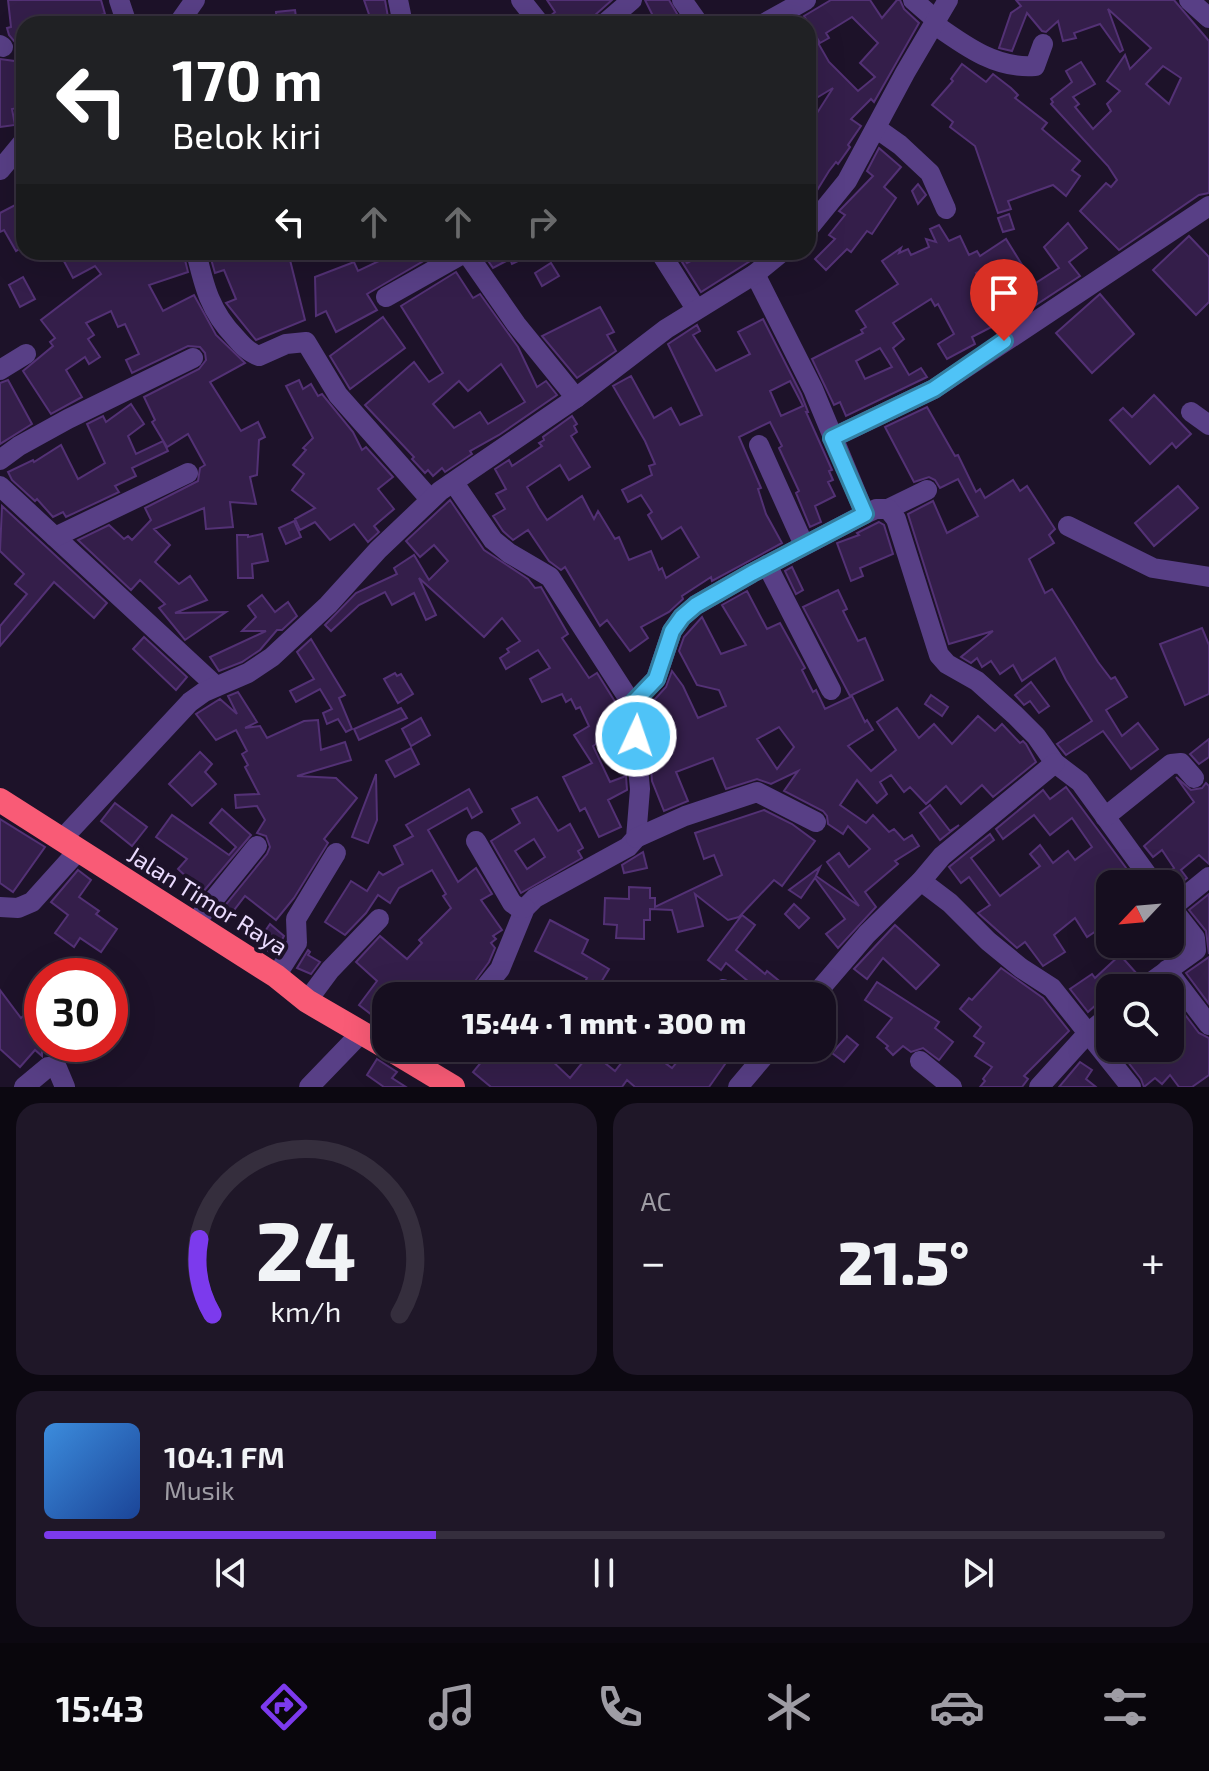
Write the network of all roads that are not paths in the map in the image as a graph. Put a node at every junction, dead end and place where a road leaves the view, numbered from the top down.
1 (521, 0) edge
2 (632, 0) edge
3 (806, 0) edge
4 (913, 0) edge
5 (948, 0) edge
6 (1189, 0) edge
7 (534, 16) edge
8 (613, 16) edge
9 (777, 16) edge
10 (1209, 18) edge
11 (935, 22) junction
12 (1043, 44) dead end
13 (876, 128) junction
14 (16, 151) edge
15 (0, 170) edge
16 (1209, 206) edge
17 (946, 209) dead end
18 (816, 219) edge
19 (198, 260) edge
20 (452, 260) edge
21 (472, 260) edge
22 (665, 260) edge
23 (772, 260) edge
24 (755, 274) junction
25 (386, 297) dead end
26 (696, 309) junction
27 (26, 354) dead end
28 (193, 358) dead end
29 (0, 370) edge
30 (576, 398) junction
31 (1191, 412) dead end
32 (1209, 425) edge
33 (832, 438) junction
34 (759, 445) dead end
35 (0, 460) edge
36 (188, 473) dead end
37 (454, 483) junction
38 (0, 486) edge
39 (927, 490) dead end
40 (430, 499) junction
41 (888, 509) junction
42 (865, 514) junction
43 (1068, 526) dead end
44 (55, 537) junction
45 (804, 545) junction
46 (767, 565) junction
47 (1209, 577) edge
48 (822, 683) dead end
49 (216, 686) junction
50 (632, 704) junction
51 (1055, 763) junction
52 (1194, 778) dead end
53 (0, 800) edge
54 (1105, 817) junction
55 (816, 822) dead end
56 (636, 838) junction
57 (476, 841) dead end
58 (71, 845) junction
59 (257, 846) dead end
60 (336, 853) dead end
61 (1144, 870) edge
62 (1209, 877) edge
63 (921, 881) junction
64 (1184, 897) edge
65 (0, 907) edge
66 (525, 908) junction
67 (1184, 918) edge
68 (379, 919) dead end
69 (194, 924) junction
70 (1202, 934) edge
71 (1167, 970) junction
72 (1162, 974) edge
73 (276, 976) junction
74 (489, 982) edge
75 (826, 982) edge
76 (307, 1001) junction
77 (1209, 1025) edge
78 (1096, 1026) edge
79 (362, 1032) junction
80 (1088, 1033) junction
81 (372, 1038) edge
82 (920, 1061) dead end
83 (411, 1062) edge
84 (426, 1062) edge
85 (759, 1062) edge
86 (421, 1068) junction
87 (24, 1087) edge
88 (65, 1087) edge
89 (309, 1087) edge
90 (453, 1087) edge
91 (738, 1087) edge
92 (952, 1087) edge
93 (1039, 1087) edge
94 (1131, 1087) edge

1 - 7 street
2 - 8 street
3 - 9 street
4 - 11 street
5 - 11 street
6 - 10 street
11 - 12 street
11 - 13 street
13 - 17 street
13 - 18 street
14 - 15 street
16 - 33 street
19 - 40 street
20 - 25 street
21 - 30 street
22 - 26 street
23 - 24 street
24 - 26 street
24 - 33 street
26 - 30 street
27 - 29 street
28 - 35 street
30 - 37 street
31 - 32 street
33 - 42 street
34 - 45 street
36 - 44 street
37 - 40 street
37 - 50 street
38 - 44 street
39 - 41 street
40 - 49 street
41 - 42 street
41 - 51 street
42 - 45 street
43 - 47 street
44 - 49 street
45 - 46 street
46 - 48 street
46 - 50 street
49 - 58 street
50 - 56 street
51 - 54 street
51 - 63 street
52 - 54 street
53 - 58 highway, Jalan Timor Raya
54 - 61 street
55 - 56 street
56 - 66 street
57 - 66 street
58 - 65 street
58 - 69 highway, Jalan Timor Raya
59 - 69 street
60 - 73 street
62 - 64 street
63 - 75 street
63 - 80 street
66 - 74 street
67 - 70 street
68 - 76 street
69 - 73 highway, Jalan Timor Raya
70 - 71 street
71 - 72 street
71 - 77 street
73 - 76 highway, Jalan Timor Raya
76 - 79 highway, Jalan Timor Raya
78 - 80 street
79 - 81 highway, Jalan Timor Raya
79 - 89 street
80 - 93 street
80 - 94 street
82 - 92 street
83 - 86 highway, Jalan Timor Raya
84 - 86 street
85 - 91 street
86 - 90 highway, Jalan Timor Raya
87 - 88 street

